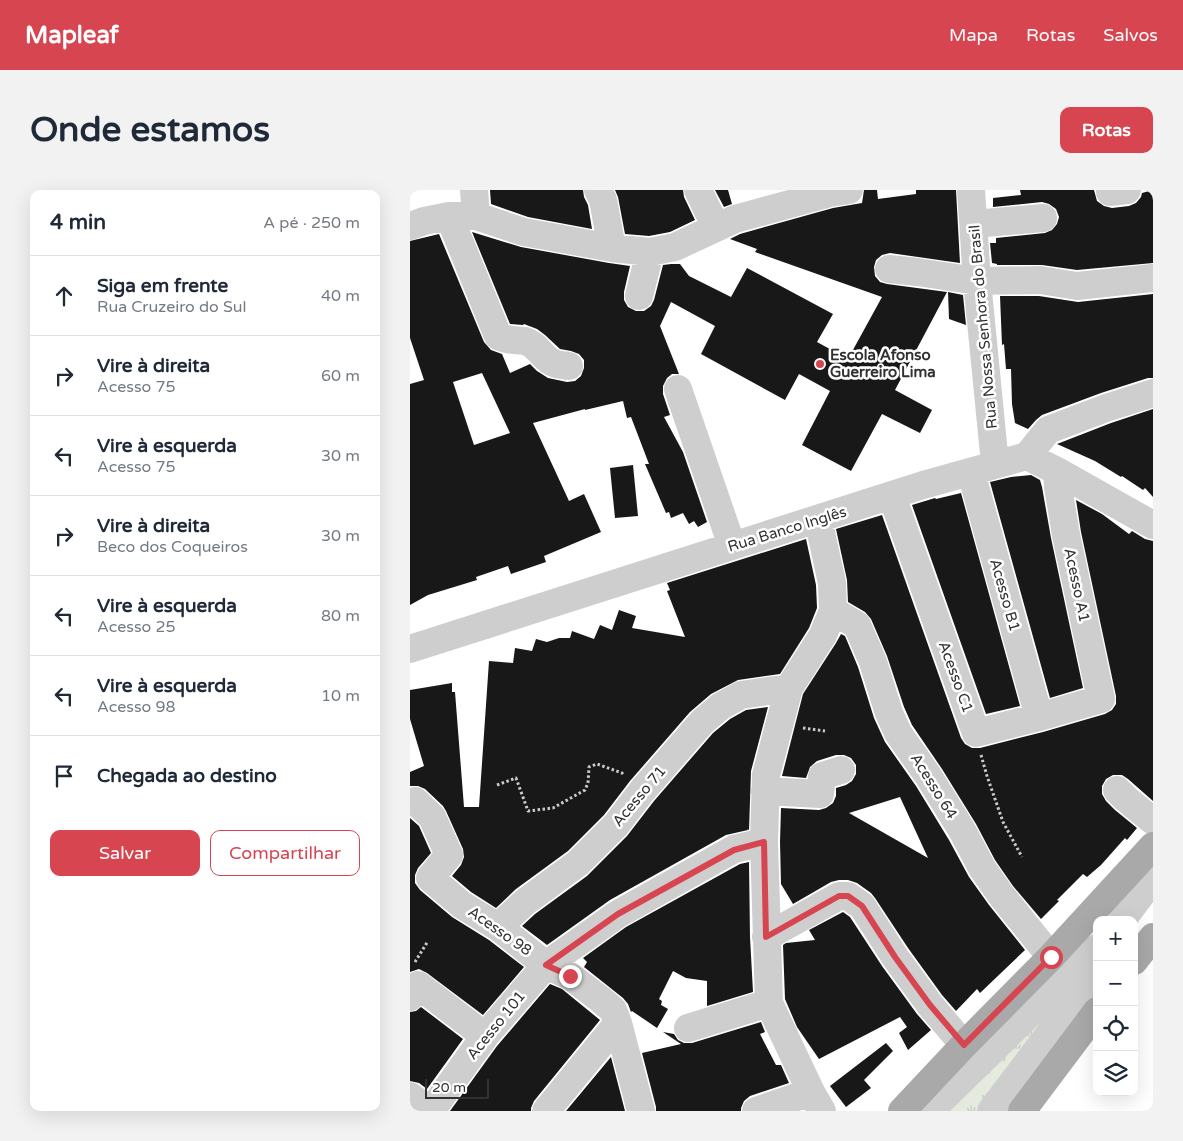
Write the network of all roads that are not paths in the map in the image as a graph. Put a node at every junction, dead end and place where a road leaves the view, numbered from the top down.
1 (598, 190) edge
2 (698, 190) edge
3 (971, 190) edge
4 (1110, 190) edge
5 (1127, 190) edge
6 (836, 191) edge
7 (475, 203) edge
8 (449, 216) junction
9 (1043, 218) dead end
10 (974, 224) junction
11 (410, 226) edge
12 (717, 226) junction
13 (612, 248) junction
14 (650, 252) junction
15 (889, 269) dead end
16 (1153, 278) edge
17 (977, 281) junction
18 (639, 296) dead end
19 (569, 366) dead end
20 (678, 389) dead end
21 (1153, 393) edge
22 (1028, 456) junction
23 (983, 468) junction
24 (1057, 471) junction
25 (892, 496) junction
26 (818, 520) junction
27 (1153, 525) edge
28 (732, 546) junction
29 (833, 611) junction
30 (410, 649) edge
31 (789, 688) junction
32 (1039, 717) junction
33 (841, 770) dead end
34 (1118, 790) dead end
35 (765, 791) junction
36 (415, 801) dead end
37 (1153, 821) edge
38 (764, 842) junction
39 (1153, 846) edge
40 (1153, 879) edge
41 (1153, 909) edge
42 (1125, 916) edge
43 (498, 927) junction
44 (1138, 927) edge
45 (766, 937) junction
46 (1153, 937) edge
47 (1093, 952) edge
48 (1138, 956) edge
49 (1051, 957) junction
50 (546, 965) junction
51 (1093, 976) edge
52 (410, 997) edge
53 (769, 1003) junction
54 (1093, 1016) edge
55 (618, 1022) junction
56 (688, 1028) dead end
57 (486, 1036) junction
58 (964, 1045) junction
59 (410, 1096) edge
60 (817, 1101) edge
61 (431, 1111) edge
62 (546, 1111) edge
63 (641, 1111) edge
64 (756, 1111) edge
65 (902, 1111) edge
66 (930, 1111) edge
67 (991, 1111) edge
68 (1022, 1111) edge

1 - 13 street
2 - 12 street
3 - 10 street, Rua Nossa Senhora do Brasil
4 - 5 street
6 - 12 street
7 - 8 street
7 - 13 street
8 - 11 street
8 - 19 street
9 - 10 street
10 - 17 street, Rua Nossa Senhora do Brasil
12 - 14 street
13 - 14 street
14 - 18 street
15 - 17 street
16 - 17 street
17 - 23 street, Rua Nossa Senhora do Brasil
20 - 28 street
21 - 22 street
22 - 23 street, Rua Banco Inglês
22 - 24 street
23 - 25 street, Rua Banco Inglês
23 - 32 street, Acesso B1
24 - 27 street
24 - 32 street, Acesso A1
25 - 26 street, Rua Banco Inglês
25 - 32 street, Acesso C1
26 - 28 street, Rua Banco Inglês
26 - 29 street
28 - 30 street, Rua Banco Inglês
29 - 31 street
29 - 49 street, Acesso 64
31 - 35 street
31 - 43 street, Acesso 71
33 - 35 street
34 - 37 street
35 - 38 street
36 - 43 street, Acesso 98
38 - 45 street
38 - 50 street, Acesso 101
39 - 49 main road
40 - 42 street
41 - 44 street
43 - 50 street, Acesso 98
45 - 53 street
45 - 58 street
46 - 48 main road
47 - 66 street
49 - 58 main road
50 - 55 street, Acesso 98
50 - 57 street, Acesso 101
51 - 67 street
52 - 57 street
53 - 56 street
53 - 60 street
54 - 68 main road
55 - 62 street
55 - 63 street, Acesso 98
57 - 61 street, Acesso 101
58 - 65 main road
59 - 61 street
60 - 64 street

